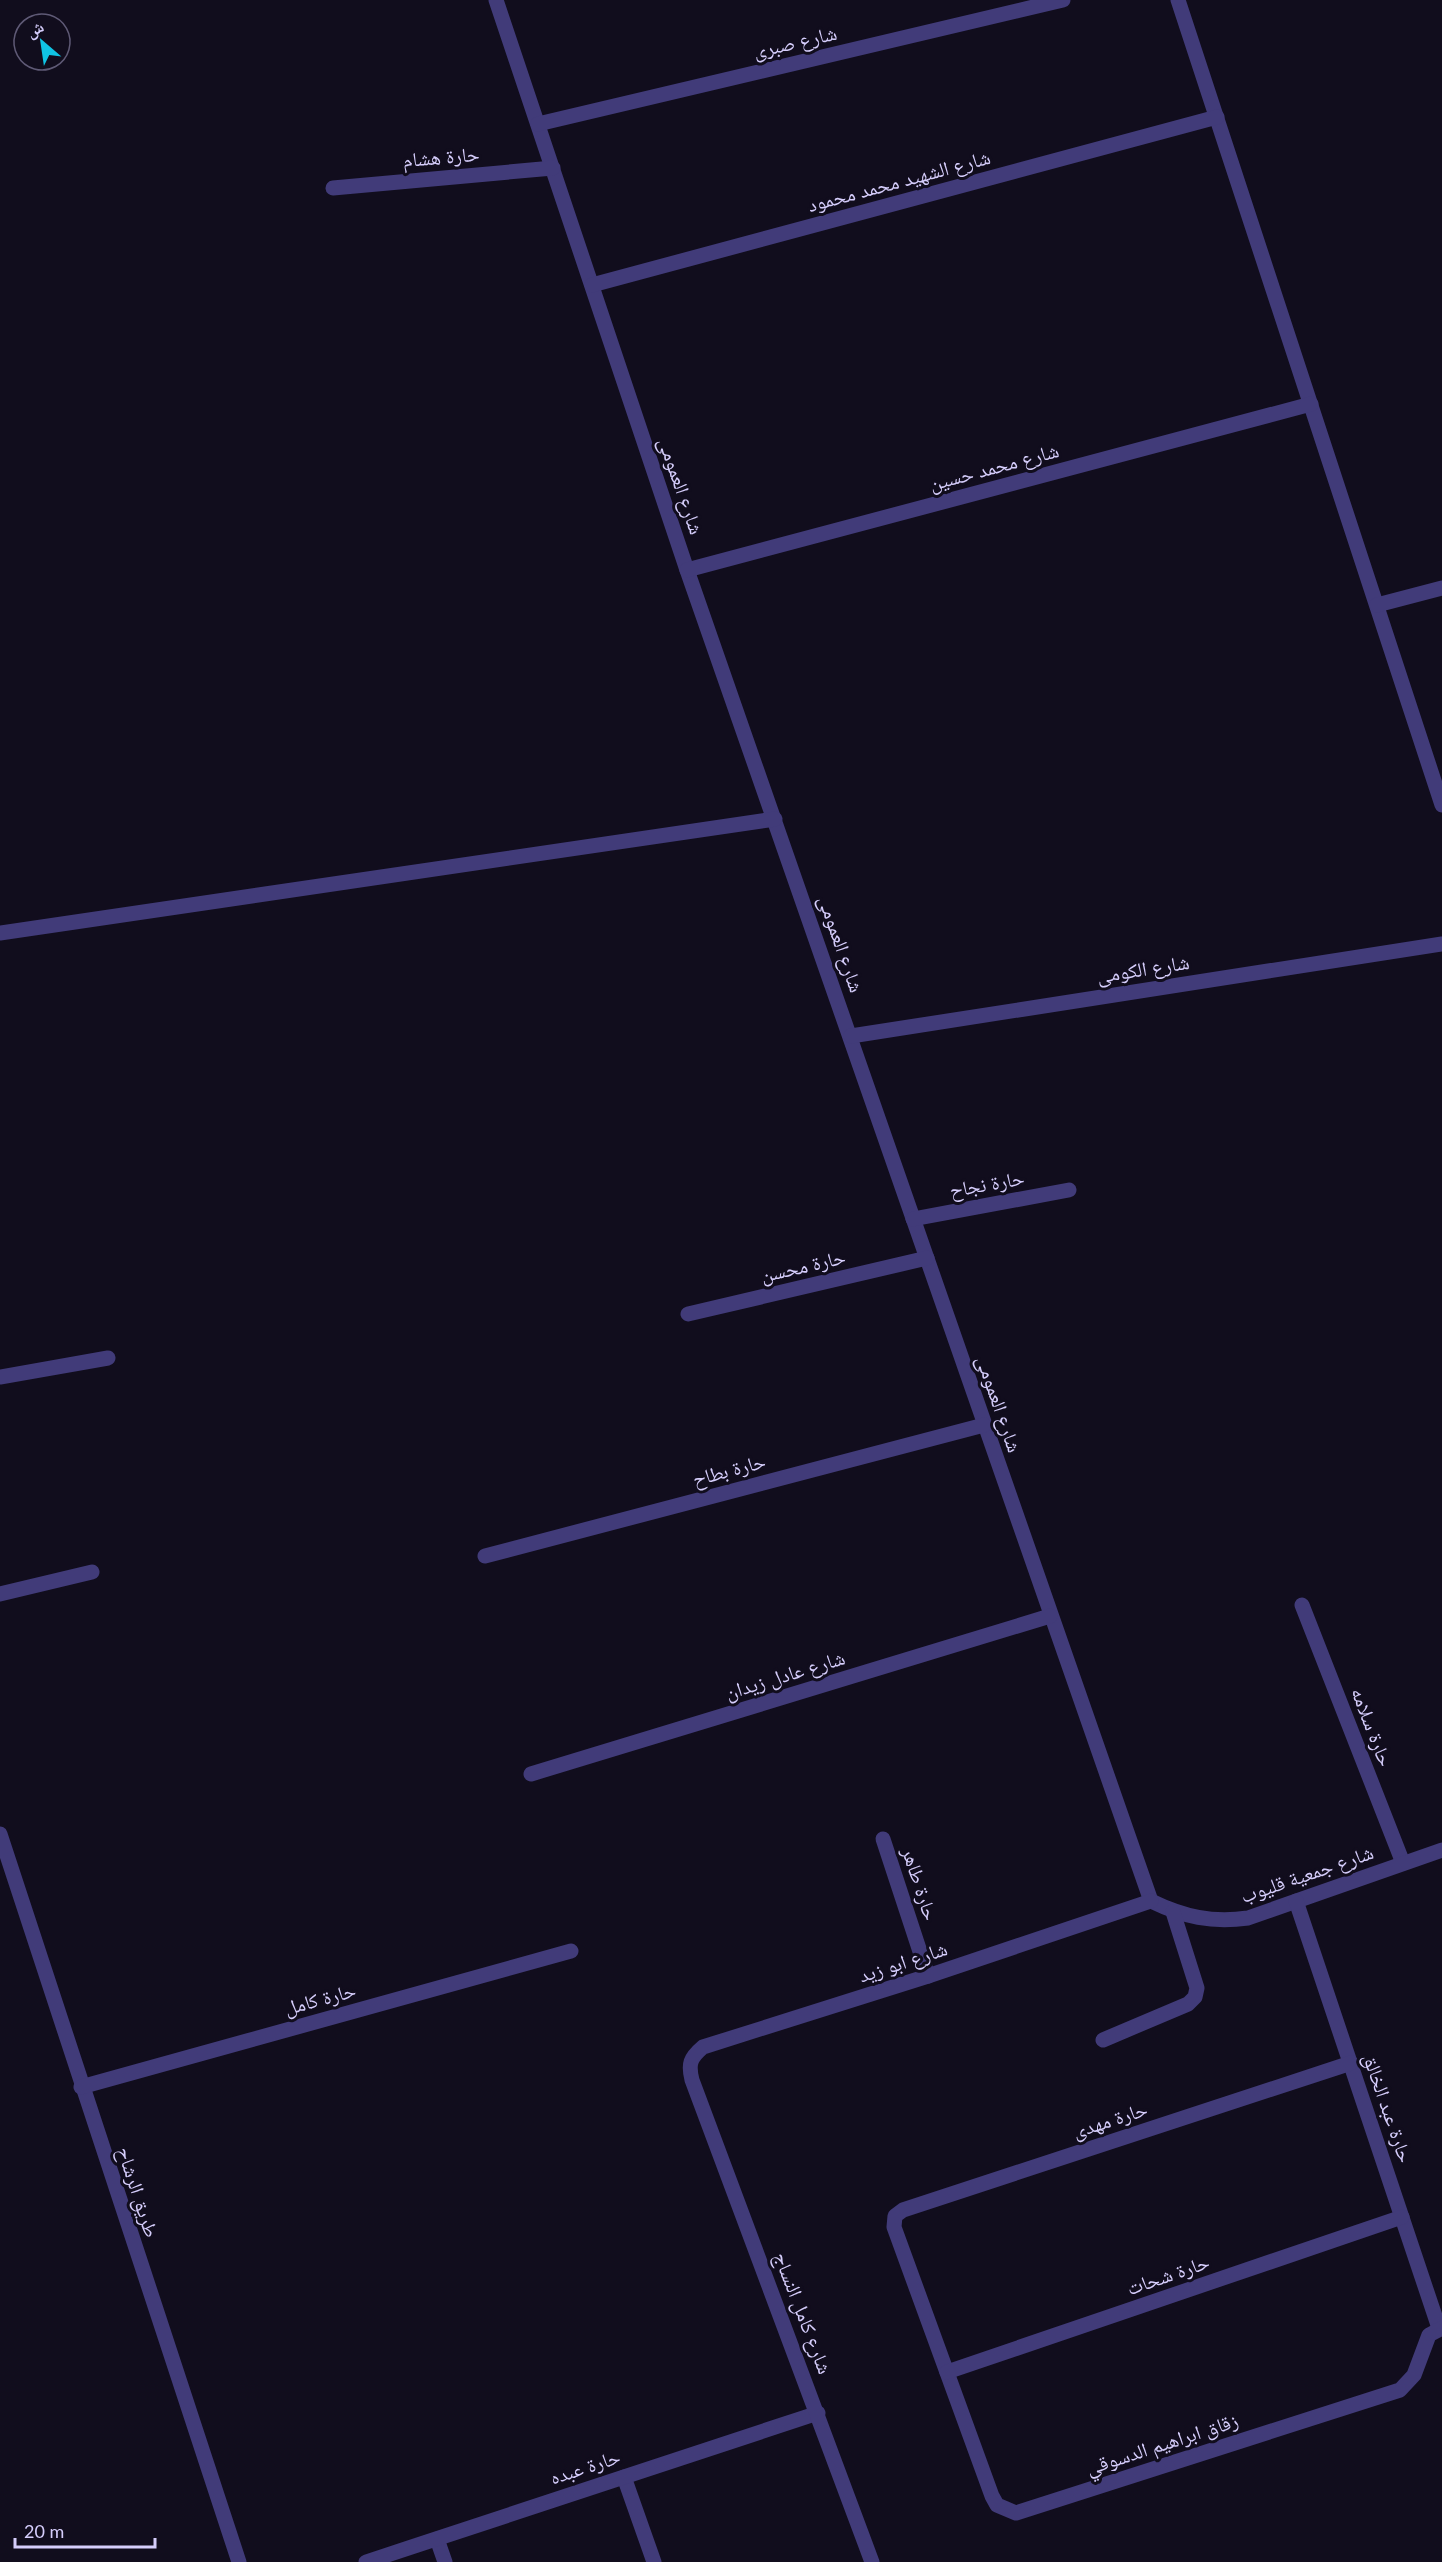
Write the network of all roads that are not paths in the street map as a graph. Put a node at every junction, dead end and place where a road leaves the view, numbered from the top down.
1 (496, 0) edge
2 (1063, 0) edge
3 (1178, 0) edge
4 (1217, 117) junction
5 (538, 124) junction
6 (553, 168) junction
7 (333, 188) dead end
8 (592, 285) junction
9 (1311, 404) junction
10 (687, 570) junction
11 (1442, 588) edge
12 (1377, 605) junction
13 (1442, 805) edge
14 (775, 819) junction
15 (0, 933) edge
16 (1442, 944) edge
17 (851, 1036) junction
18 (1069, 1190) dead end
19 (914, 1219) junction
20 (927, 1258) junction
21 (688, 1314) dead end
22 (108, 1358) dead end
23 (0, 1377) edge
24 (984, 1425) junction
25 (485, 1556) dead end
26 (92, 1572) dead end
27 (0, 1594) edge
28 (1302, 1605) dead end
29 (1050, 1616) junction
30 (531, 1774) dead end
31 (0, 1834) edge
32 (883, 1839) dead end
33 (1442, 1850) edge
34 (1403, 1863) junction
35 (1151, 1901) junction
36 (1296, 1901) junction
37 (1173, 1912) junction
38 (571, 1951) dead end
39 (928, 1976) junction
40 (1103, 2040) dead end
41 (1351, 2063) junction
42 (692, 2080) joint
43 (81, 2086) junction
44 (1402, 2217) junction
45 (1441, 2328) edge
46 (947, 2372) junction
47 (818, 2413) junction
48 (624, 2477) junction
49 (436, 2539) junction
50 (239, 2562) edge
51 (366, 2562) edge
52 (445, 2562) edge
53 (654, 2562) edge
54 (872, 2562) edge

1 - 5 street, شارع العمومى
2 - 5 street, شارع صبرى
3 - 4 street
4 - 8 street, شارع الشهيد محمد محمود
4 - 9 street
5 - 6 street, شارع العمومى
6 - 7 street, حارة هشام
6 - 8 street, شارع العمومى
8 - 10 street, شارع العمومى
9 - 10 street, شارع محمد حسين
9 - 12 street
10 - 14 street, شارع العمومى
11 - 12 street
12 - 13 street
14 - 15 street
14 - 17 street, شارع العمومى
16 - 17 street, شارع الكومى
17 - 19 street, شارع العمومى
18 - 19 street, حارة نجاح
19 - 20 street, شارع العمومى
20 - 21 street, حارة محسن
20 - 24 street, شارع العمومى
22 - 23 street
24 - 25 street, حارة بطاح
24 - 29 street, شارع العمومى
26 - 27 street
28 - 34 street, حارة سلامه
29 - 30 street, شارع عادل زيدان
29 - 35 street, شارع العمومى
31 - 43 street, طريق الرشاح
32 - 39 street, حارة طاهر
33 - 34 street, شارع جمعية قليوب
34 - 36 street, شارع جمعية قليوب
35 - 37 street, شارع جمعية قليوب
35 - 39 street, شارع ابو زيد
36 - 37 street, شارع جمعية قليوب
36 - 41 street, حارة عبد الخالق
37 - 40 street
38 - 43 street, حارة كامل
39 - 42 street, شارع ابو زيد
41 - 44 street, حارة عبد الخالق
41 - 46 street, حارة مهدى
42 - 47 street, شارع كامل النساج
43 - 50 street, طريق الرشاح
44 - 45 street, حارة عبد الخالق
44 - 46 street, حارة شحات
45 - 46 street, زقاق ابراهيم الدسوقي
47 - 48 street, حارة عبده
47 - 54 street, شارع كامل النساج
48 - 49 street, حارة عبده
48 - 53 street
49 - 51 street, حارة عبده
49 - 52 street

